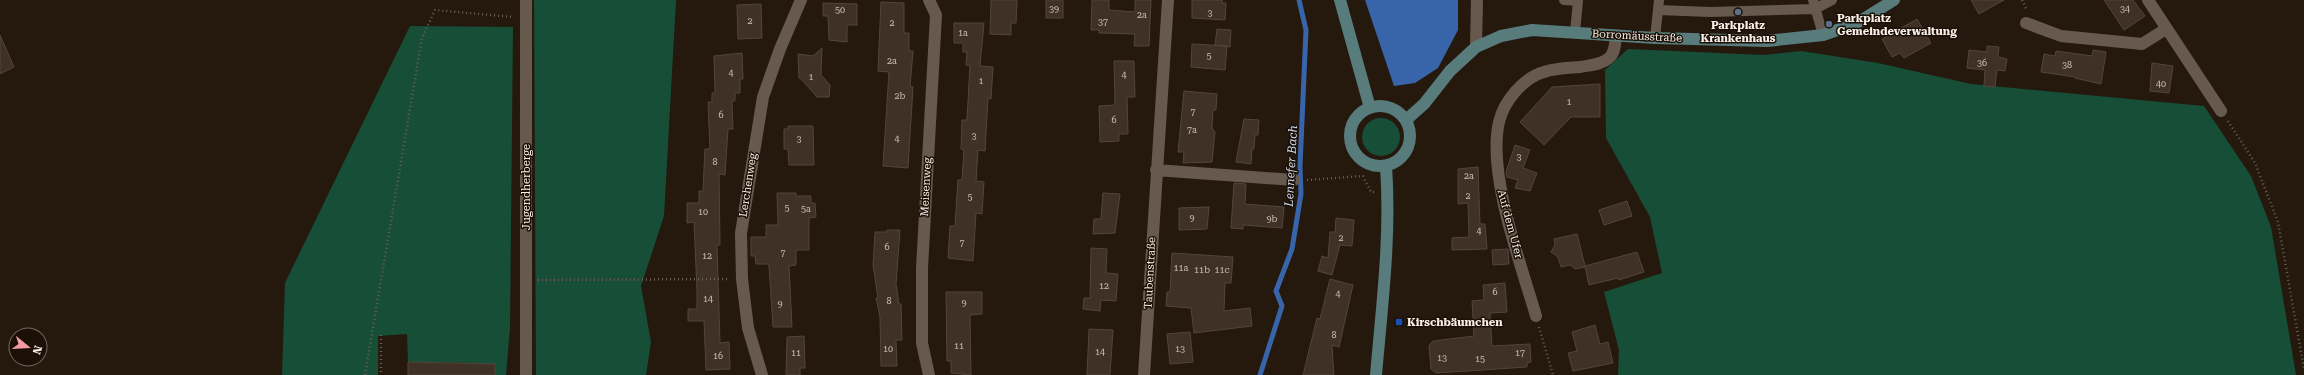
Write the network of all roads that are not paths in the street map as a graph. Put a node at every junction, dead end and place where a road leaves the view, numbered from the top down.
1 (526, 0) edge
2 (801, 0) edge
3 (929, 0) edge
4 (1168, 0) edge
5 (1340, 0) edge
6 (1477, 0) edge
7 (1564, 0) edge
8 (1578, 0) edge
9 (1832, 0) edge
10 (1894, 0) edge
11 (2148, 0) edge
12 (1814, 4) edge
13 (1658, 5) edge
14 (2026, 23) dead end
15 (2166, 29) junction
16 (1575, 32) junction
17 (1823, 35) junction
18 (1616, 36) junction
19 (1655, 38) junction
20 (1476, 47) junction
21 (1370, 108) junction
22 (2221, 111) road end
23 (1406, 120) junction
24 (1386, 166) junction
25 (1156, 170) junction
26 (1300, 180) road end
27 (1536, 316) road end
28 (526, 375) edge
29 (762, 375) edge
30 (929, 375) edge
31 (1144, 375) edge
32 (1376, 375) edge

1 - 28 street, Jugendherberge
2 - 29 street, Lerchenweg
3 - 30 street, Meisenweg
4 - 25 street, Taubenstraße
5 - 21 street
6 - 20 street
7 - 8 lane
8 - 16 lane
9 - 12 lane
10 - 17 street, Borromäusstraße
11 - 15 street
12 - 13 lane
12 - 17 lane
13 - 19 lane
14 - 15 street
15 - 22 street
16 - 18 street, Borromäusstraße
16 - 20 street, Borromäusstraße
17 - 19 street, Borromäusstraße
18 - 19 street, Borromäusstraße
18 - 27 street, Auf dem Ufer
20 - 23 street, Borromäusstraße
21 - 23 street
21 - 24 street
23 - 24 street
24 - 32 street
25 - 26 street
25 - 31 street, Taubenstraße

